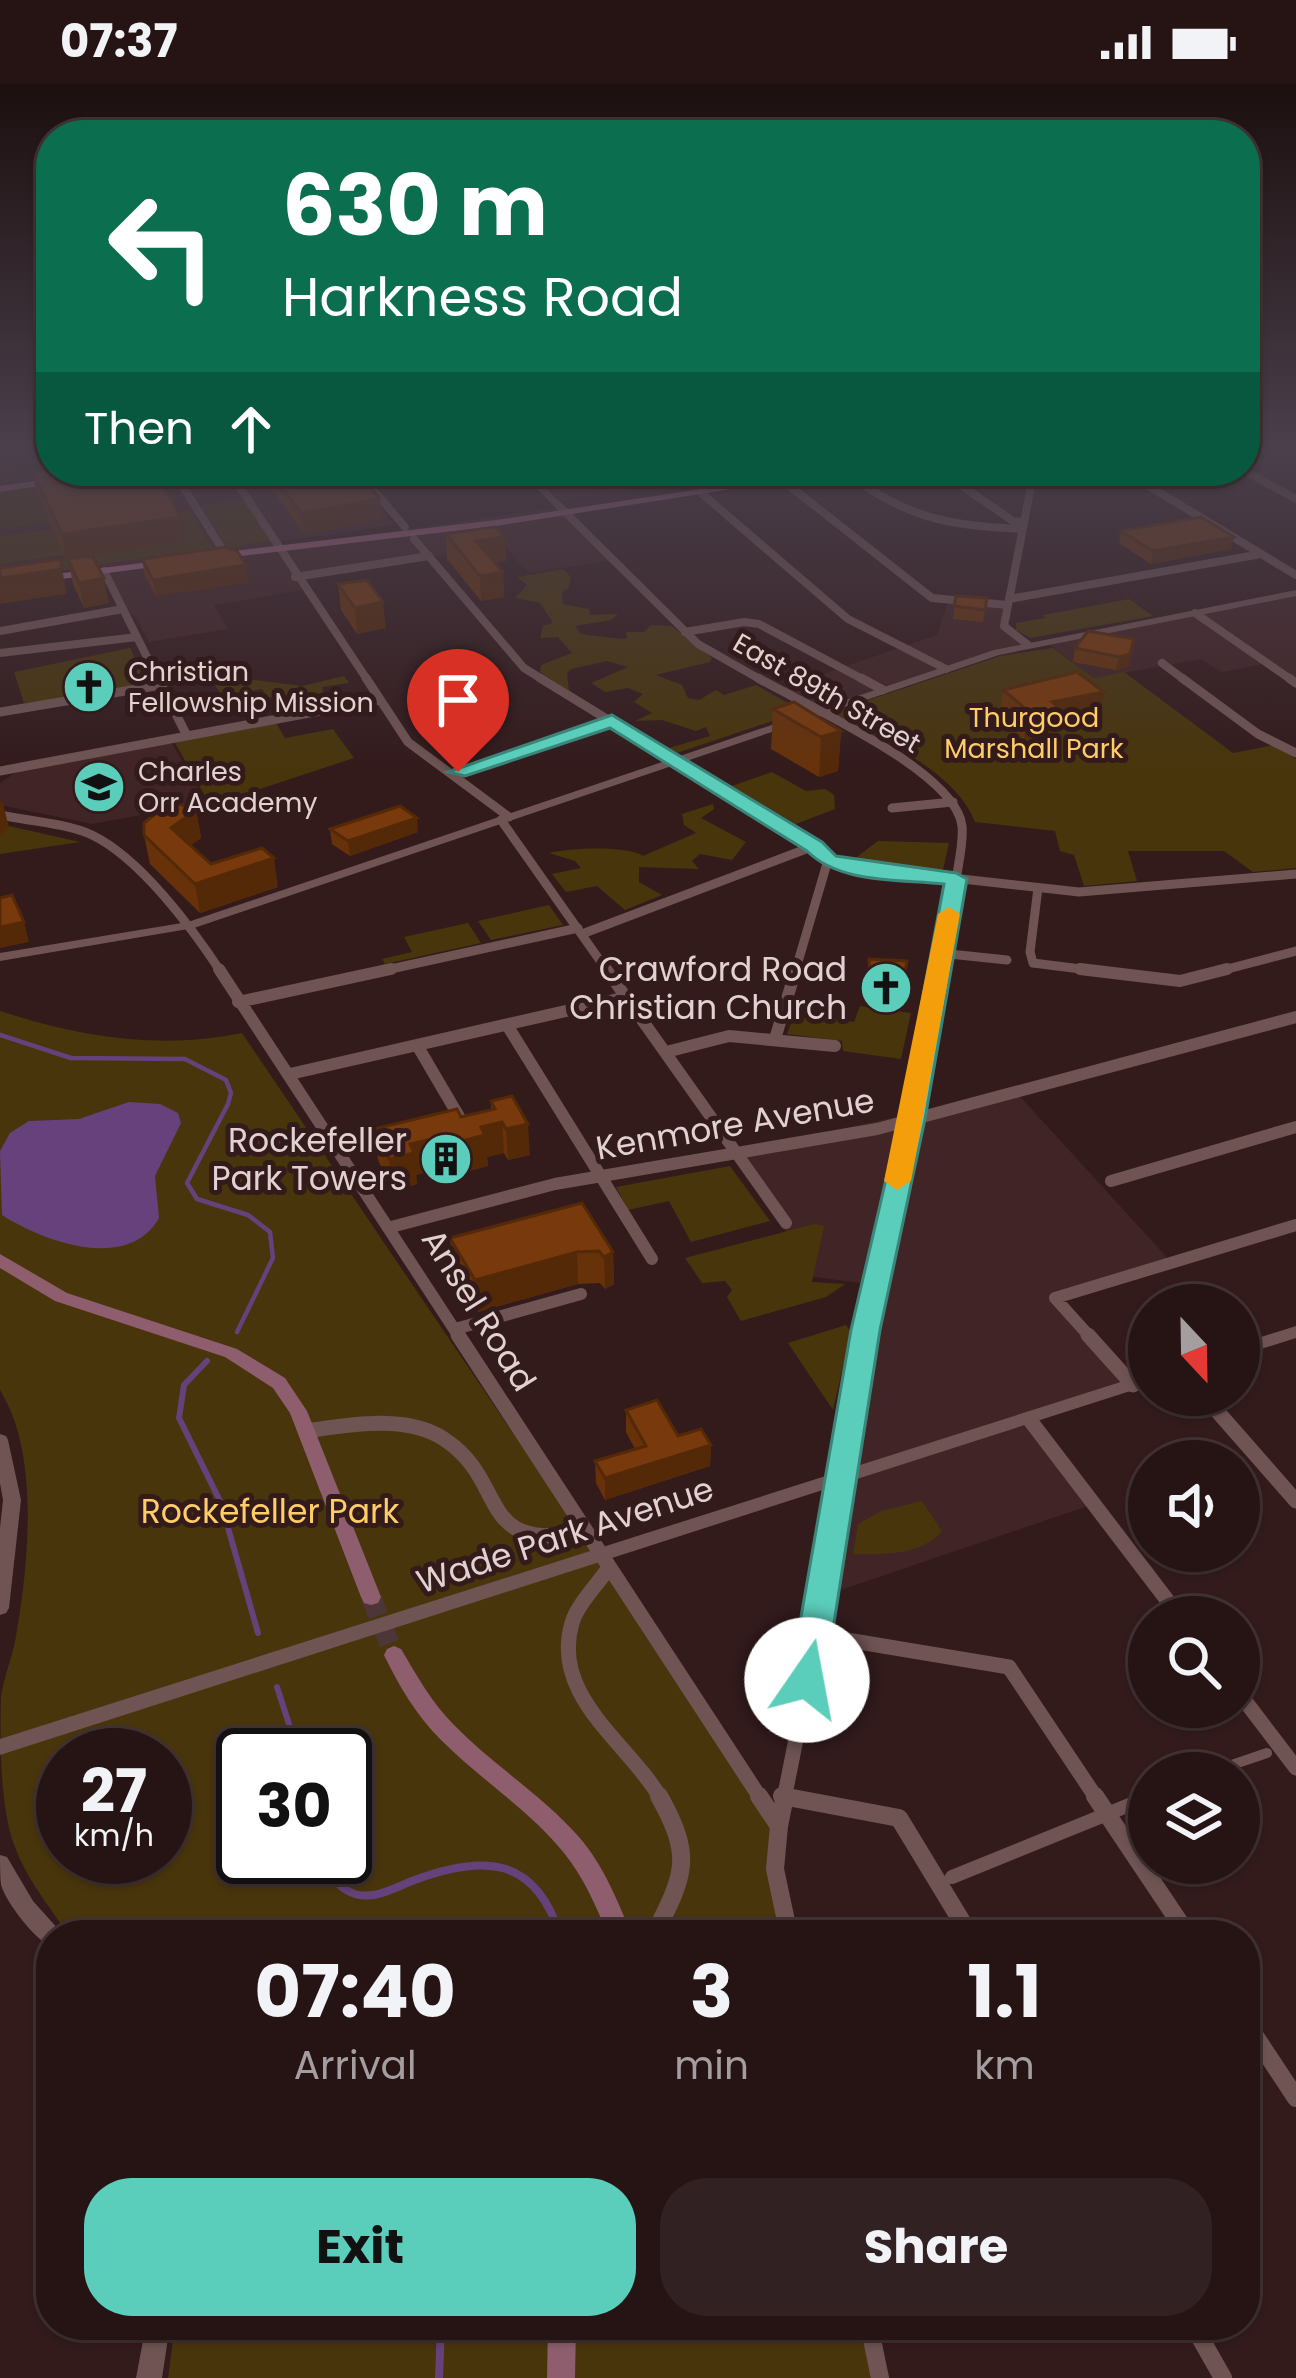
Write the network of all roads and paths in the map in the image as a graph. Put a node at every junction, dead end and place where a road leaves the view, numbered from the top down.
1 (218, 556) edge
2 (282, 556) edge
3 (429, 556) joint
4 (609, 556) edge
5 (775, 556) edge
6 (879, 556) edge
7 (1017, 556) edge
8 (1250, 556) edge
9 (1264, 556) edge
10 (195, 559) edge
11 (175, 562) edge
12 (104, 571) junction
13 (1296, 575) edge
14 (296, 577) junction
15 (0, 584) edge
16 (1296, 593) edge
17 (1008, 602) junction
18 (123, 609) junction
19 (1196, 613) junction
20 (0, 632) edge
21 (685, 632) junction
22 (136, 637) junction
23 (1028, 645) junction
24 (0, 653) edge
25 (1162, 664) dead end
26 (946, 669) junction
27 (1296, 683) edge
28 (161, 685) junction
29 (883, 690) junction
30 (379, 700) junction
31 (0, 712) edge
32 (819, 712) junction
33 (612, 721) junction
34 (186, 734) junction
35 (1296, 753) edge
36 (675, 761) junction
37 (0, 771) edge
38 (451, 775) junction
39 (953, 802) junction
40 (892, 808) dead end
41 (0, 815) edge
42 (505, 819) junction
43 (814, 846) junction
44 (828, 860) junction
45 (1296, 874) edge
46 (956, 879) junction
47 (1039, 888) junction
48 (190, 925) junction
49 (580, 931) junction
50 (1296, 952) edge
51 (940, 953) junction
52 (0, 957) edge
53 (1007, 960) dead end
54 (627, 997) junction
55 (238, 1002) junction
56 (1296, 1017) edge
57 (507, 1025) junction
58 (775, 1039) junction
59 (417, 1045) junction
60 (835, 1046) dead end
61 (666, 1052) junction
62 (290, 1074) junction
63 (912, 1119) junction
64 (465, 1126) edge
65 (1296, 1127) edge
66 (736, 1152) junction
67 (599, 1176) junction
68 (1111, 1181) dead end
69 (786, 1223) dead end
70 (392, 1227) junction
71 (1293, 1230) edge
72 (652, 1259) dead end
73 (0, 1260) edge
74 (581, 1294) dead end
75 (455, 1329) junction
76 (1296, 1332) edge
77 (1260, 1343) edge
78 (1128, 1369) edge
79 (1128, 1386) edge
80 (1221, 1416) edge
81 (1028, 1419) junction
82 (306, 1431) junction
83 (0, 1440) edge
84 (843, 1477) junction
85 (1296, 1502) edge
86 (584, 1532) junction
87 (604, 1563) junction
88 (1164, 1596) edge
89 (370, 1597) tunnel mouth
90 (0, 1608) edge
91 (817, 1635) junction
92 (394, 1655) tunnel mouth
93 (1260, 1722) edge
94 (0, 1747) edge
95 (1282, 1751) edge
96 (1296, 1768) edge
97 (782, 1796) junction
98 (1128, 1806) edge
99 (1109, 1815) junction
100 (779, 1826) junction
101 (0, 1864) edge
102 (952, 1877) dead end
103 (36, 1920) edge
104 (614, 1920) edge
105 (662, 1920) edge
106 (786, 1920) edge
107 (961, 1920) edge
108 (1178, 1920) edge
109 (1260, 2044) edge
110 (1296, 2098) edge
111 (155, 2340) edge
112 (562, 2340) edge
113 (872, 2340) edge
114 (1201, 2340) edge
115 (149, 2378) edge
116 (561, 2378) edge
117 (880, 2378) edge
118 (1223, 2378) edge

1 - 10 main road
2 - 14 street
3 - 14 street
3 - 33 street
4 - 21 street, East 89th Street
5 - 26 street
6 - 17 street
7 - 17 street
8 - 17 street
9 - 13 street
11 - 12 main road
12 - 15 main road
12 - 18 street
14 - 30 street
16 - 19 street
17 - 23 street
18 - 20 street
18 - 22 street
19 - 23 street
19 - 27 street
21 - 29 street
21 - 32 street, East 89th Street
22 - 24 street
22 - 28 street
23 - 26 street
25 - 35 street
26 - 29 street
28 - 31 street
28 - 34 street
29 - 32 street
30 - 34 street
30 - 38 street
32 - 36 street
32 - 39 street, East 89th Street
33 - 36 street
33 - 38 street
34 - 37 street
36 - 42 street
36 - 43 street
38 - 42 street
39 - 40 street
39 - 46 street
41 - 48 street, Ansel Road
42 - 48 street
42 - 49 street
43 - 44 street
43 - 49 street
44 - 46 street
44 - 58 street
45 - 47 street
46 - 47 street
46 - 51 street
47 - 50 street
48 - 52 street
48 - 55 street, Ansel Road
49 - 54 street
49 - 55 street
51 - 53 street
51 - 63 street
54 - 57 street
54 - 61 street
55 - 62 street, Ansel Road
56 - 63 street, Kenmore Avenue
57 - 59 street
57 - 67 street
58 - 60 street
58 - 61 street
59 - 62 street
59 - 64 street
61 - 66 street
62 - 70 street, Ansel Road
63 - 66 street, Kenmore Avenue
63 - 84 street
65 - 68 street
66 - 67 street, Kenmore Avenue
66 - 69 street
67 - 70 street, Kenmore Avenue
67 - 72 street
70 - 75 street, Ansel Road
71 - 78 street
73 - 82 main road
74 - 75 street
75 - 86 street, Ansel Road
76 - 77 street
79 - 81 street, Wade Park Avenue
80 - 85 street
81 - 84 street, Wade Park Avenue
81 - 88 street
82 - 86 street
82 - 89 main road
83 - 90 street
84 - 87 street, Wade Park Avenue
84 - 91 street
86 - 87 street, Ansel Road
87 - 94 street, Wade Park Avenue
87 - 100 street, Ansel Road
87 - 105 street
91 - 97 street
91 - 99 street
92 - 104 main road
93 - 95 street
95 - 96 street
97 - 100 street
97 - 107 street
98 - 99 street
99 - 102 street
99 - 108 street
100 - 106 street
101 - 103 street
109 - 110 street
111 - 115 street
112 - 116 main road
113 - 117 street
114 - 118 street

